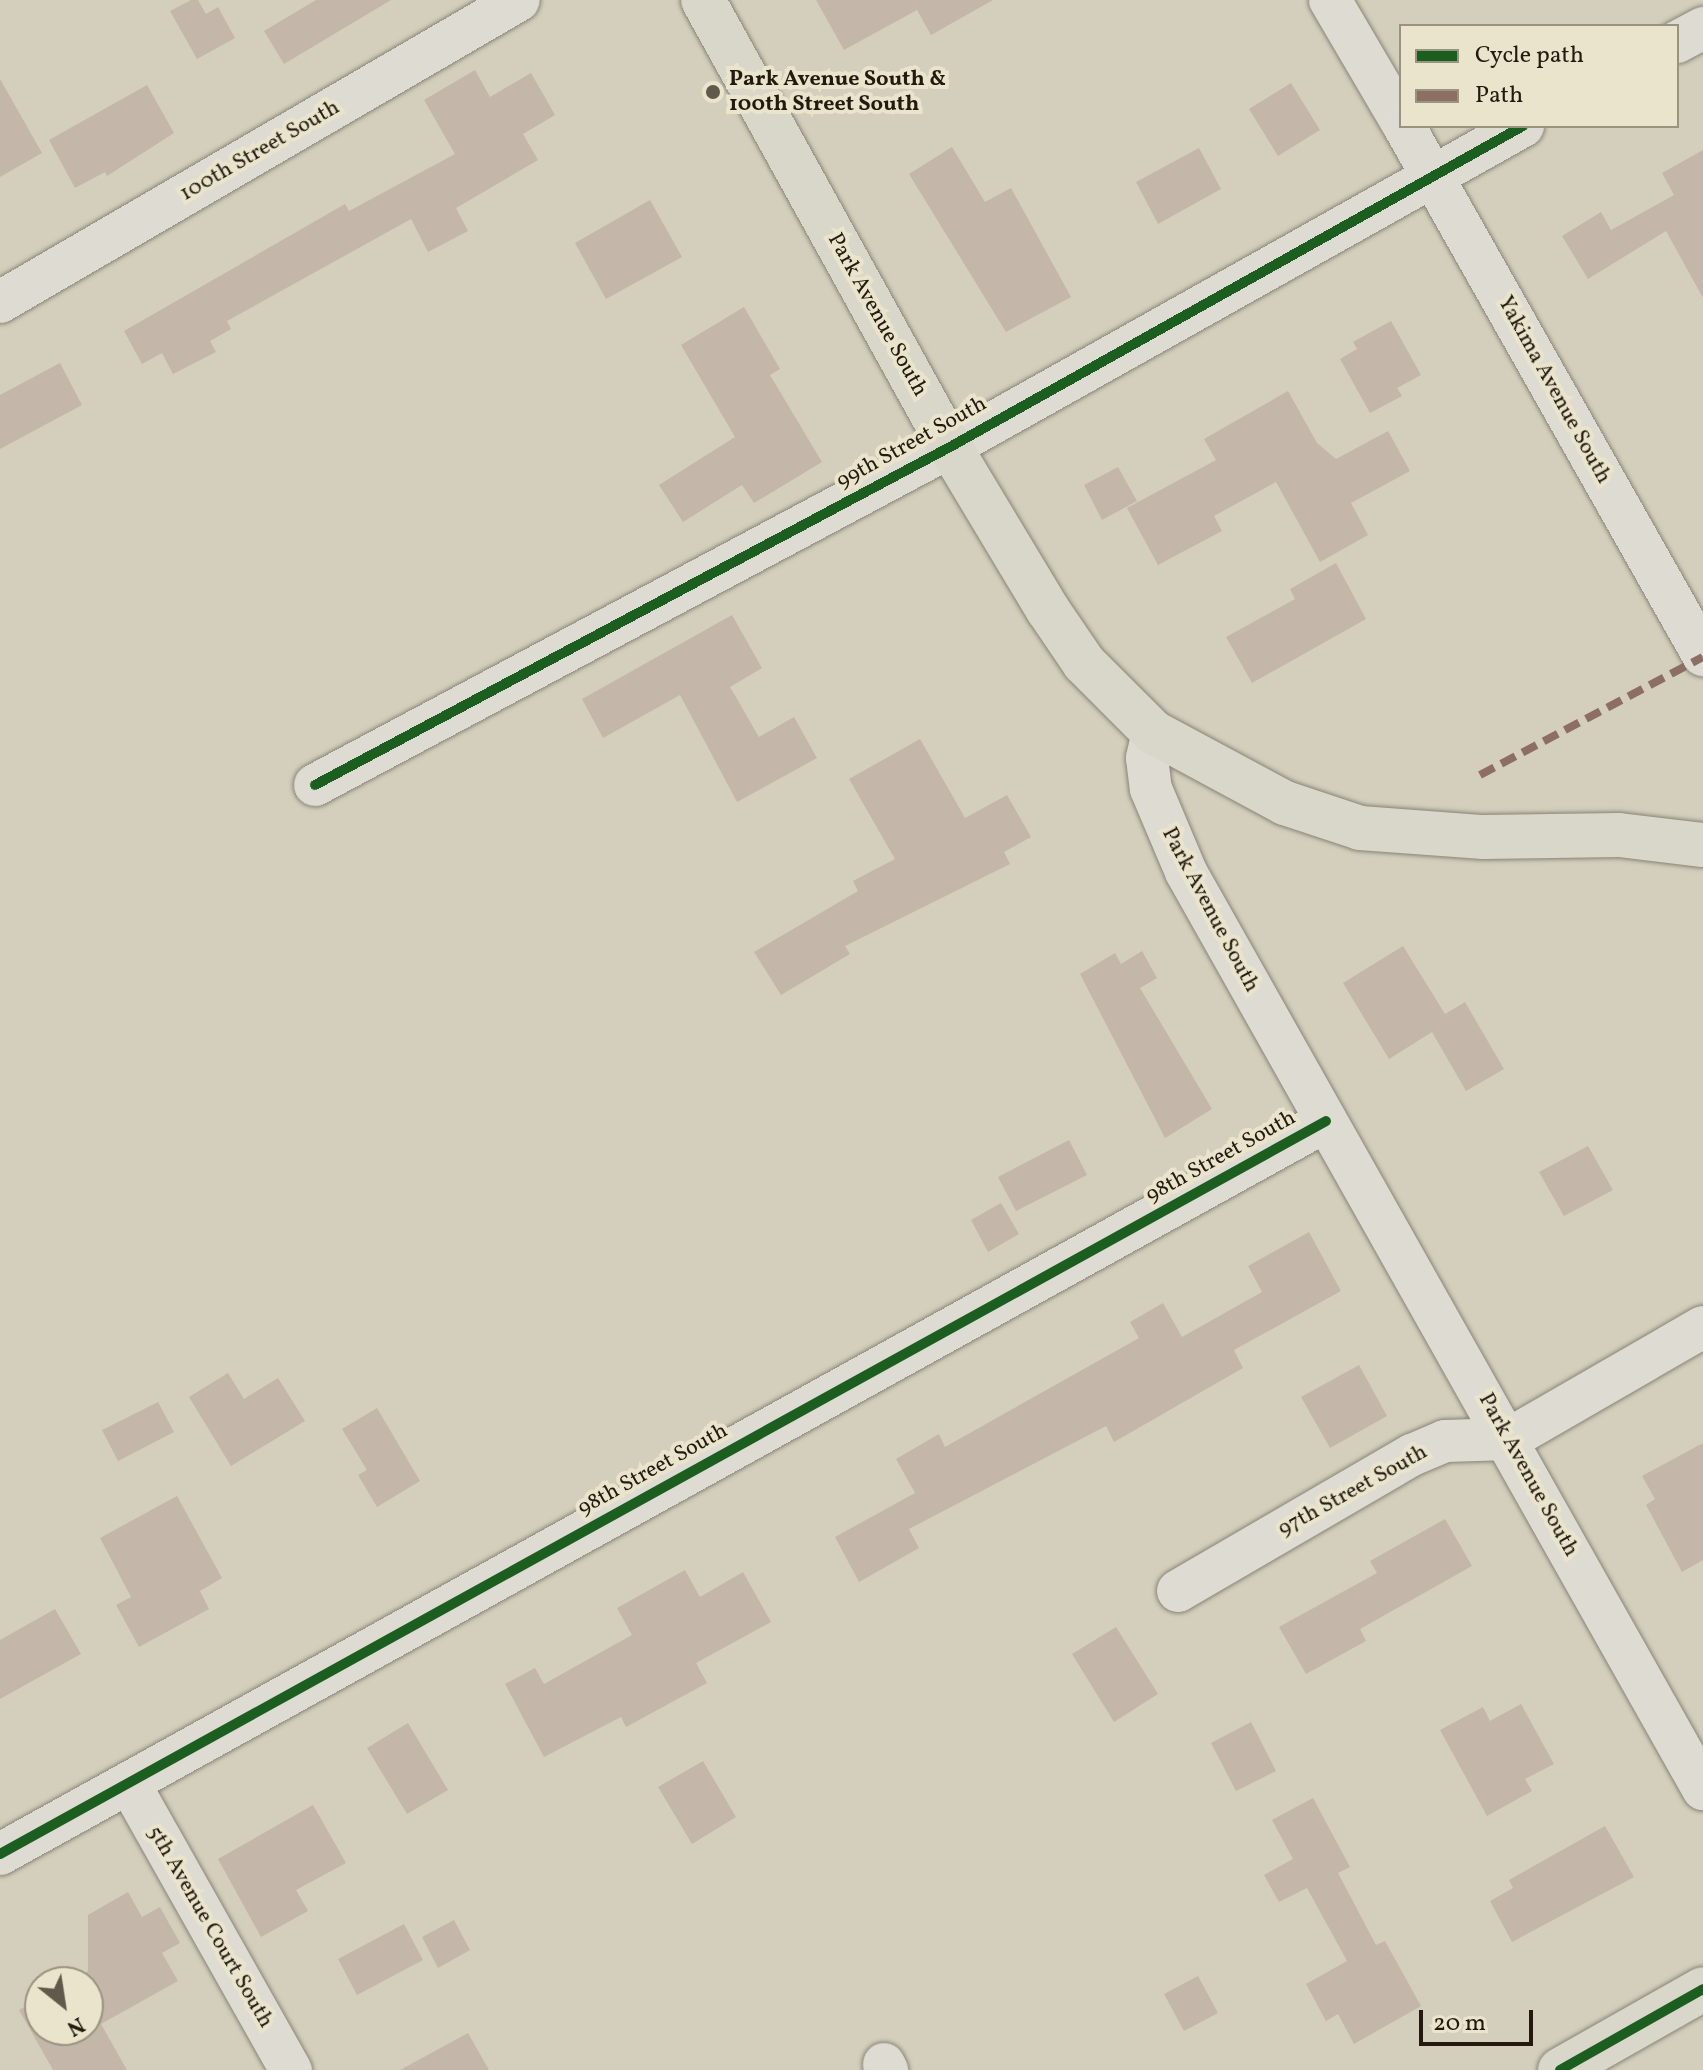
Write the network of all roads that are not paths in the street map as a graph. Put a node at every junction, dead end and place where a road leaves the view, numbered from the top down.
1 (519, 0) edge
2 (703, 0) edge
3 (1330, 0) edge
4 (1703, 28) edge
5 (1679, 41) edge
6 (1399, 119) edge
7 (1404, 128) edge
8 (1519, 128) edge
9 (1433, 175) junction
10 (0, 302) edge
11 (950, 447) junction
12 (1703, 655) edge
13 (1153, 732) junction
14 (315, 785) dead end
15 (1703, 845) edge
16 (1326, 1121) junction
17 (1703, 1327) edge
18 (1509, 1439) junction
19 (1178, 1591) dead end
20 (129, 1783) junction
21 (1703, 1789) edge
22 (0, 1854) edge
23 (1703, 1989) edge
24 (291, 2070) edge
25 (1560, 2070) edge

1 - 10 street, 100th Street South
2 - 11 main road, Park Avenue South
3 - 6 street, Yakima Avenue South
4 - 5 street
7 - 9 street, Yakima Avenue South
8 - 9 street, 99th Street South
9 - 11 street, 99th Street South
9 - 12 street, Yakima Avenue South
11 - 13 main road, Park Avenue South
11 - 14 street, 99th Street South
13 - 15 main road
13 - 16 street, Park Avenue South
16 - 18 street, Park Avenue South
16 - 20 street, 98th Street South
17 - 18 street, 97th Street South
18 - 19 street, 97th Street South
18 - 21 street, Park Avenue South
20 - 22 street, 98th Street South
20 - 24 street, 5th Avenue Court South
23 - 25 main road

